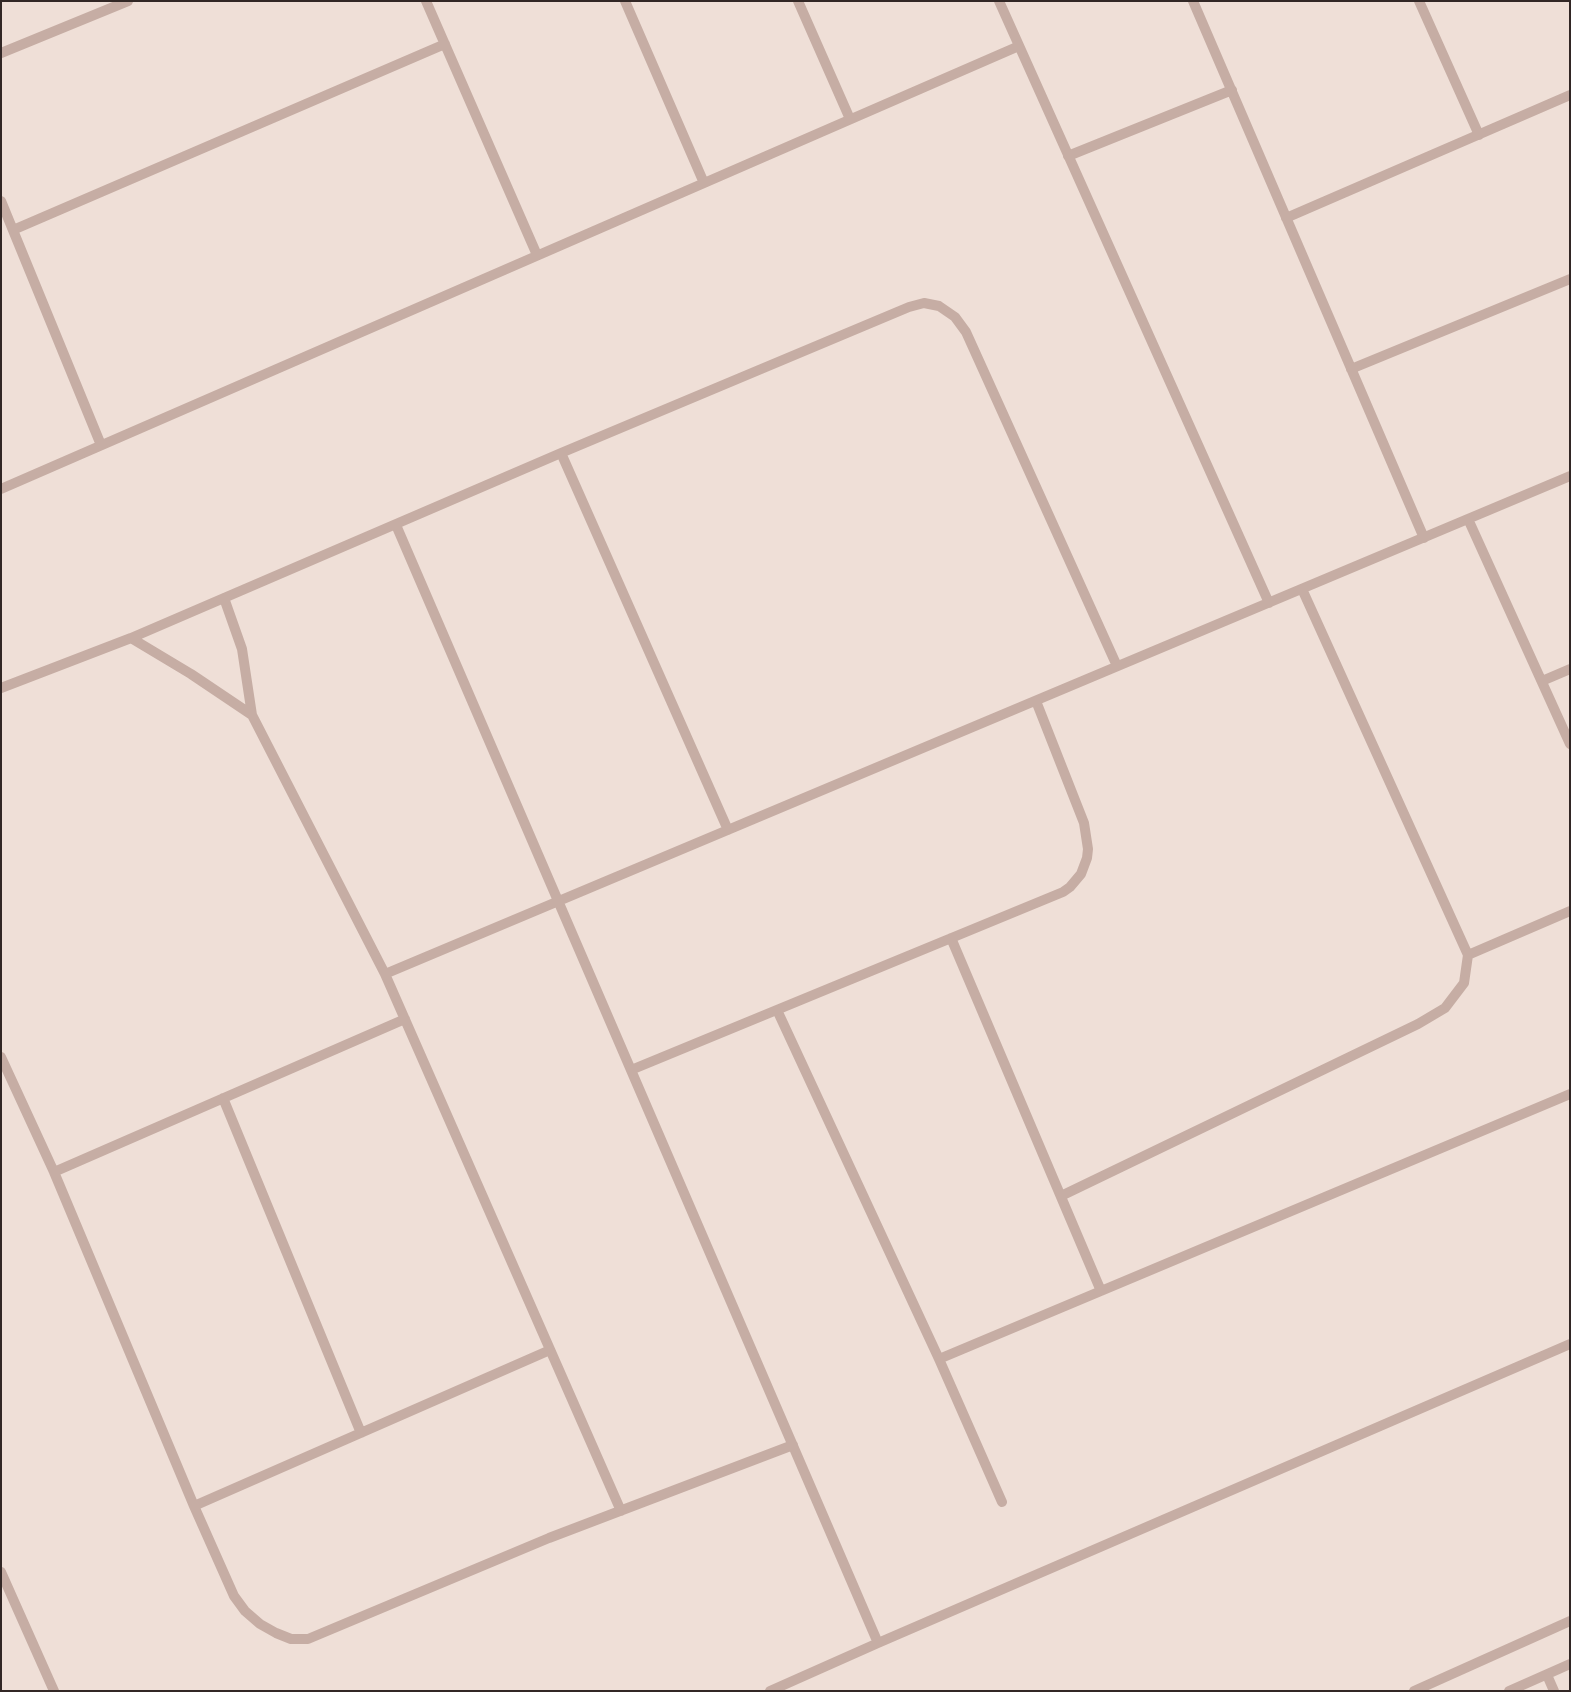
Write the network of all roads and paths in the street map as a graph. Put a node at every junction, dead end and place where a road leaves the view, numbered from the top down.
1 (128, 1) edge
2 (426, 1) edge
3 (625, 1) edge
4 (798, 1) edge
5 (999, 1) edge
6 (1193, 1) edge
7 (1419, 1) edge
8 (445, 44) junction
9 (1019, 46) junction
10 (1, 53) edge
11 (1232, 90) junction
12 (1570, 95) edge
13 (850, 119) junction
14 (1479, 135) junction
15 (1068, 156) junction
16 (704, 183) junction
17 (1, 201) edge
18 (1286, 218) junction
19 (13, 230) junction
20 (537, 256) junction
21 (1570, 279) edge
22 (1351, 369) junction
23 (101, 445) junction
24 (561, 453) junction
25 (1570, 476) edge
26 (1, 489) edge
27 (1468, 519) junction
28 (396, 525) junction
29 (1424, 538) junction
30 (1302, 589) junction
31 (224, 598) junction
32 (1268, 603) junction
33 (131, 638) junction
34 (1117, 666) junction
35 (1570, 669) edge
36 (1542, 681) junction
37 (1, 688) edge
38 (1036, 700) junction
39 (252, 715) junction
40 (1570, 744) edge
41 (728, 830) junction
42 (558, 901) junction
43 (1570, 910) edge
44 (951, 938) junction
45 (1468, 954) junction
46 (385, 974) junction
47 (777, 1010) junction
48 (405, 1019) junction
49 (1, 1057) edge
50 (631, 1070) junction
51 (1570, 1094) edge
52 (223, 1098) junction
53 (54, 1172) junction
54 (1061, 1196) junction
55 (1100, 1291) junction
56 (1570, 1344) edge
57 (550, 1350) junction
58 (939, 1359) junction
59 (361, 1433) junction
60 (793, 1445) junction
61 (1002, 1502) dead end
62 (194, 1506) junction
63 (621, 1511) junction
64 (1, 1572) edge
65 (1570, 1621) edge
66 (878, 1643) junction
67 (1569, 1669) edge
68 (1547, 1675) junction
69 (54, 1691) edge
70 (770, 1691) edge
71 (1414, 1691) edge
72 (1509, 1691) edge
73 (1554, 1691) edge

1 - 10 street
2 - 8 street
3 - 16 street
4 - 13 street
5 - 9 street
6 - 11 street
7 - 14 street
8 - 19 street
8 - 20 street
9 - 13 street
9 - 15 street
11 - 15 street
11 - 18 street
12 - 14 street
13 - 16 street
14 - 18 street
15 - 32 street
16 - 20 street
17 - 19 street
18 - 22 street
19 - 23 street
20 - 23 street
21 - 22 street
22 - 29 street
23 - 26 street
24 - 28 street
24 - 34 street
24 - 41 street
25 - 27 street
27 - 29 street
27 - 36 street
28 - 31 street
28 - 42 street
29 - 30 street
30 - 32 street
30 - 45 street
31 - 33 street
31 - 39 street
32 - 34 street
33 - 37 street
33 - 39 street
34 - 38 street
35 - 36 street
36 - 40 street
38 - 41 street
38 - 44 street
39 - 46 street
41 - 42 street
42 - 46 street
42 - 50 street
43 - 45 street
44 - 47 street
44 - 54 street
45 - 54 street
46 - 48 street
47 - 50 street
47 - 58 street
48 - 52 street
48 - 57 street
49 - 53 street
50 - 60 street
51 - 55 street
52 - 53 street
52 - 59 street
53 - 62 street
54 - 55 street
55 - 58 street
56 - 66 street
57 - 59 street
57 - 63 street
58 - 61 street
59 - 62 street
60 - 63 street
60 - 66 street
62 - 63 street
64 - 69 street
65 - 71 street
66 - 70 street
67 - 68 street
68 - 72 street
68 - 73 street

